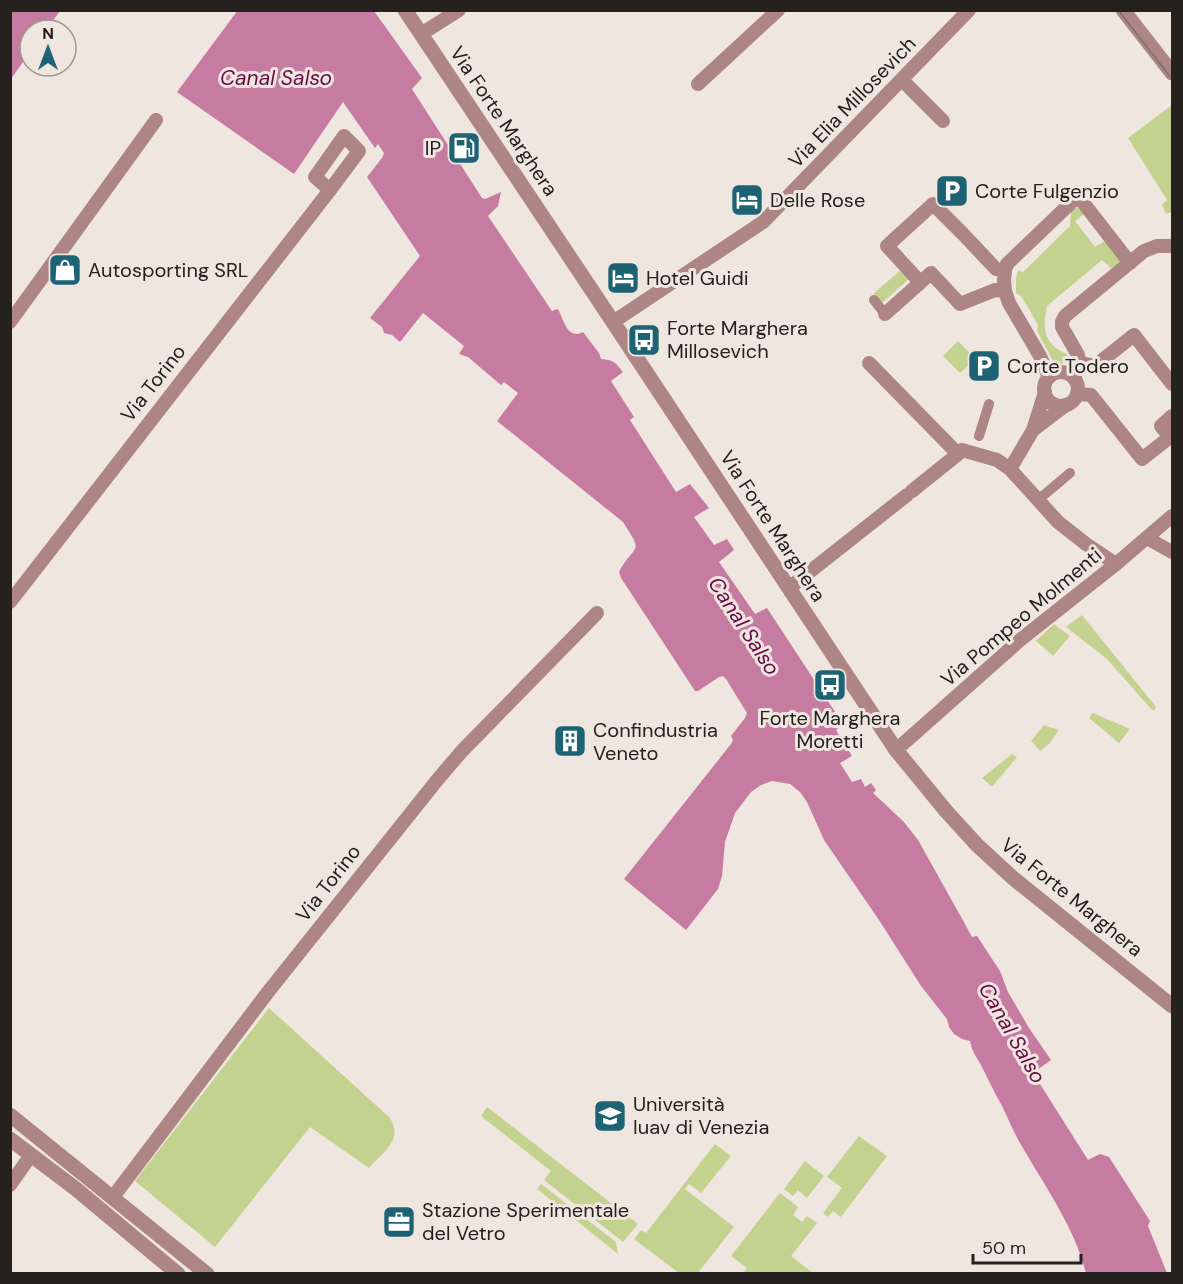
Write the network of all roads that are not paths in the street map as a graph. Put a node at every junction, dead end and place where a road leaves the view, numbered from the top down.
1 (405, 10) edge
2 (459, 10) edge
3 (778, 10) edge
4 (969, 10) edge
5 (1123, 10) edge
6 (421, 34) junction
7 (1173, 73) edge
8 (902, 80) junction
9 (698, 84) dead end
10 (156, 120) dead end
11 (943, 121) dead end
12 (330, 190) dead end
13 (1173, 246) edge
14 (1130, 263) junction
15 (1005, 270) junction
16 (926, 277) junction
17 (1005, 291) junction
18 (874, 300) dead end
19 (885, 314) joint
20 (10, 322) edge
21 (613, 322) junction
22 (869, 363) dead end
23 (1079, 363) junction
24 (1049, 377) junction
25 (1074, 378) junction
26 (1173, 384) edge
27 (1045, 392) junction
28 (1077, 394) junction
29 (989, 404) dead end
30 (1066, 405) junction
31 (1173, 417) edge
32 (1033, 430) junction
33 (978, 436) dead end
34 (958, 454) junction
35 (1010, 469) junction
36 (1070, 473) dead end
37 (1038, 500) junction
38 (1173, 516) edge
39 (1147, 538) junction
40 (1173, 552) edge
41 (1116, 564) junction
42 (789, 588) junction
43 (10, 602) edge
44 (597, 613) dead end
45 (896, 750) junction
46 (1173, 1006) edge
47 (10, 1115) edge
48 (10, 1139) edge
49 (30, 1155) junction
50 (10, 1185) edge
51 (112, 1197) junction
52 (178, 1274) edge
53 (207, 1274) edge

1 - 6 street, Via Forte Marghera
2 - 6 street
3 - 9 street
4 - 8 street, Via Elia Millosevich
5 - 7 street
6 - 21 street, Via Forte Marghera
8 - 11 street
8 - 21 street, Via Elia Millosevich
10 - 20 street
12 - 43 street, Via Torino
13 - 14 street
14 - 15 street
14 - 23 street
15 - 16 street
15 - 17 street
16 - 17 street
16 - 19 street
17 - 24 street
18 - 19 street
21 - 42 street, Via Forte Marghera
22 - 34 street
23 - 25 street
23 - 26 street
24 - 25 street
24 - 27 street
25 - 28 street
27 - 30 street
27 - 32 street
28 - 30 street
28 - 31 street
29 - 33 street
30 - 32 street
32 - 35 street
34 - 35 street
34 - 42 street
35 - 37 street
36 - 37 street
37 - 41 street
38 - 39 street, Via Pompeo Molmenti
39 - 40 street
39 - 41 street, Via Pompeo Molmenti
41 - 45 street, Via Pompeo Molmenti
42 - 45 street, Via Forte Marghera
44 - 51 street, Via Torino
45 - 46 street, Via Forte Marghera
47 - 51 street
48 - 49 street
49 - 50 street
49 - 52 street
51 - 53 street

